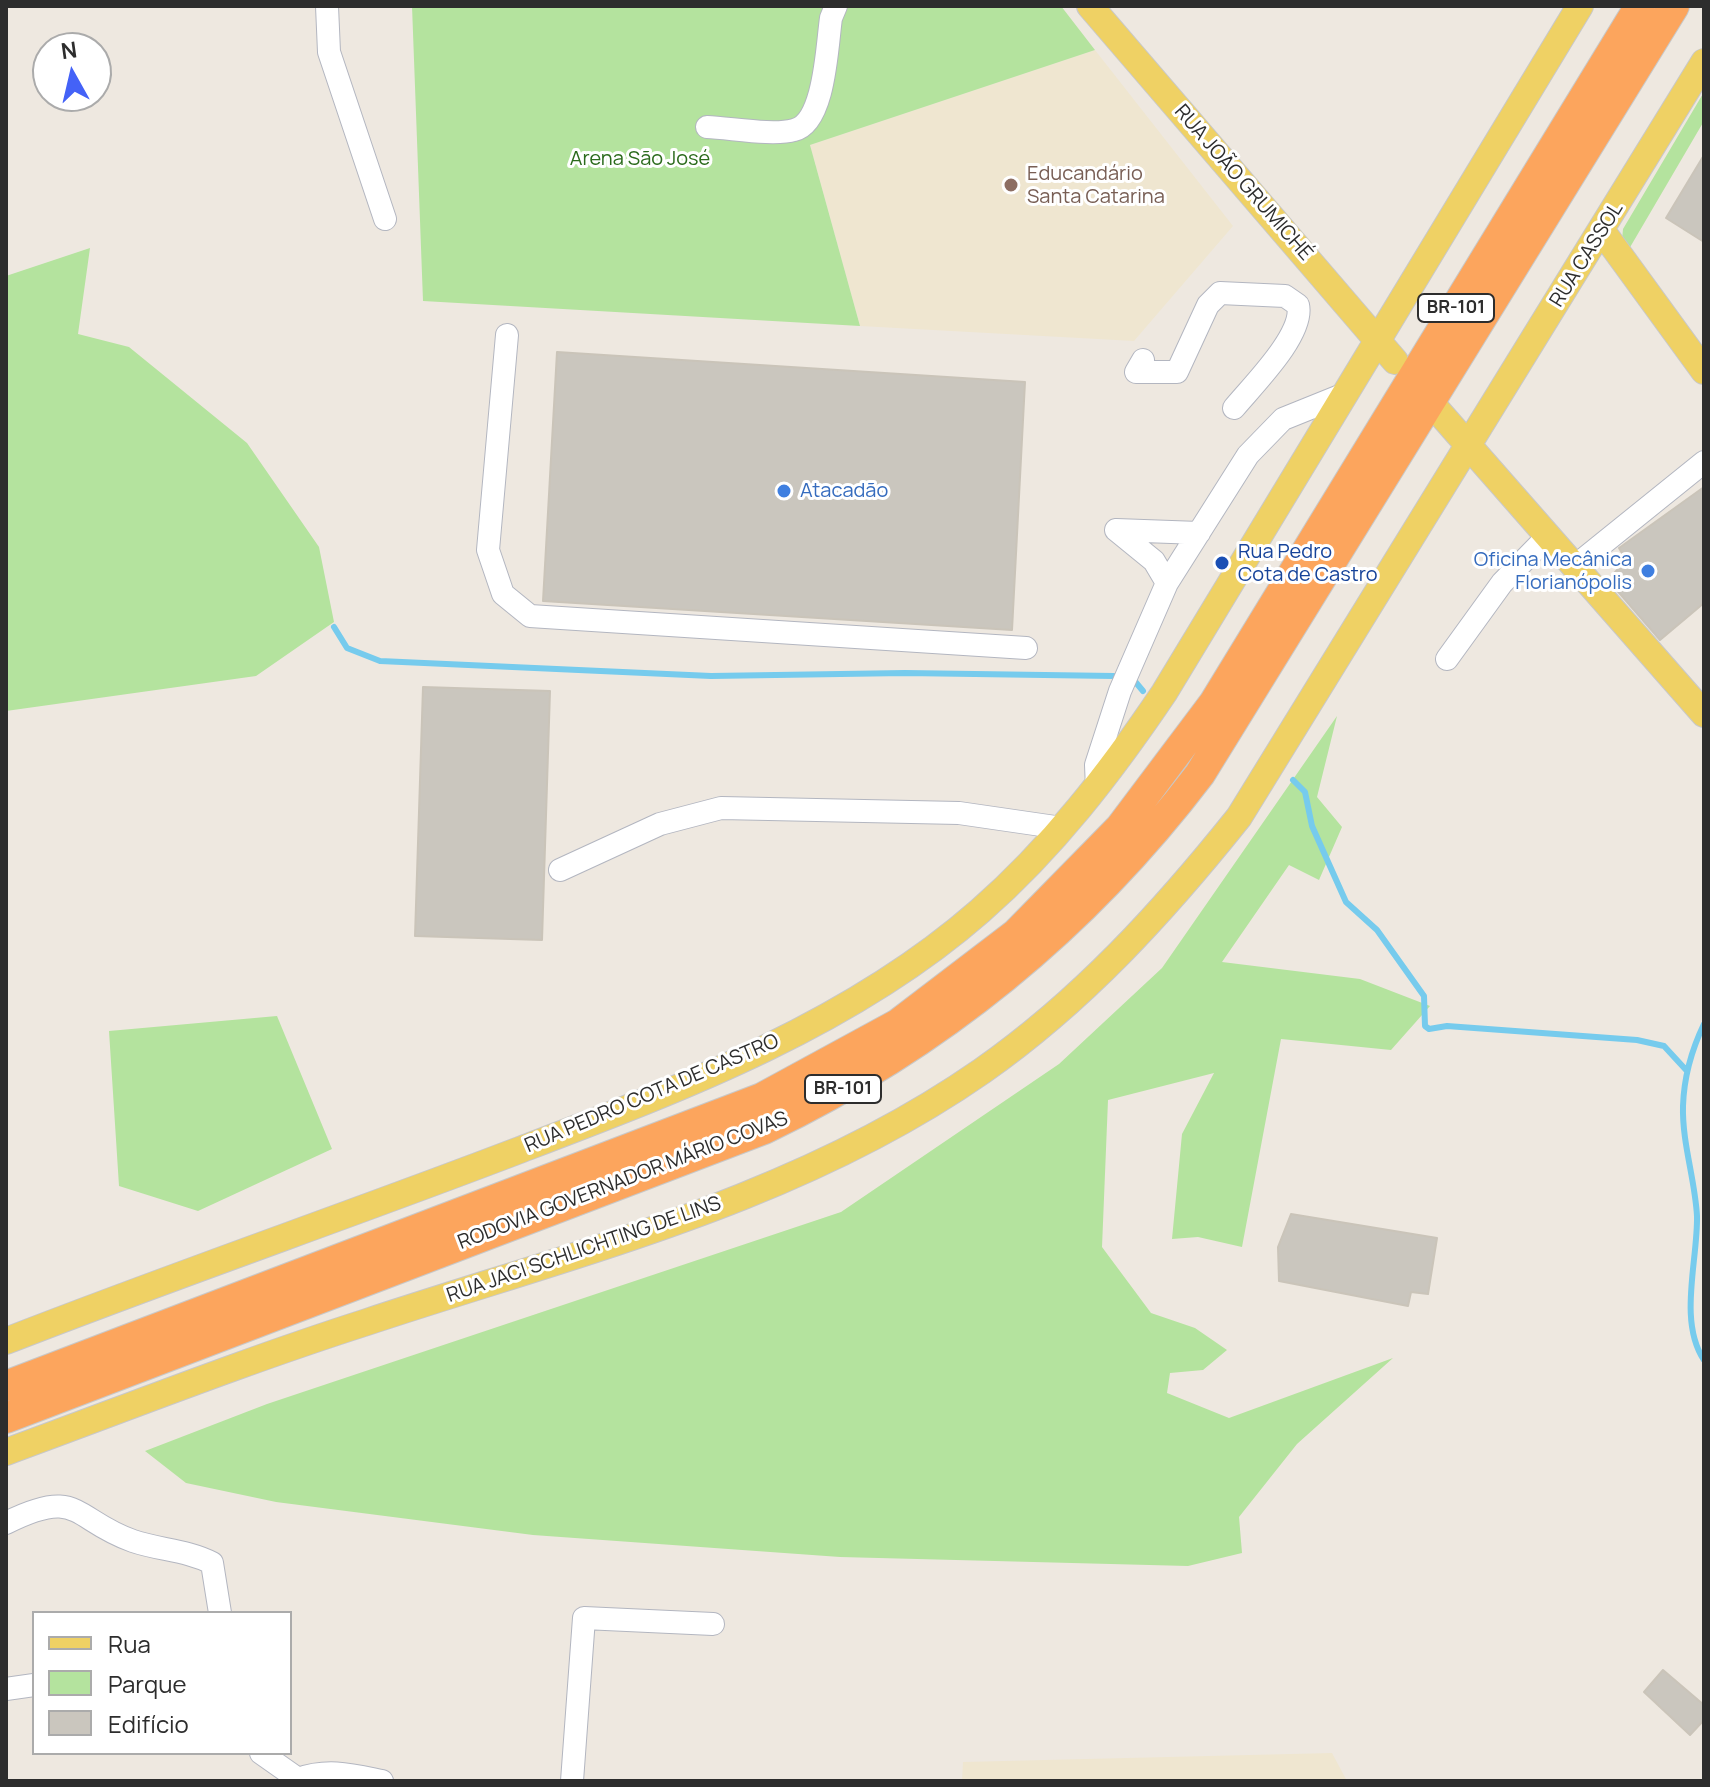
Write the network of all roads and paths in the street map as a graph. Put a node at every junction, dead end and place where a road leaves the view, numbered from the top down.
1 (327, 6) edge
2 (836, 6) edge
3 (1090, 6) edge
4 (1580, 6) edge
5 (1640, 6) edge
6 (1674, 6) edge
7 (1704, 62) edge
8 (707, 127) dead end
9 (385, 219) dead end
10 (1602, 231) junction
11 (507, 335) dead end
12 (1389, 346) junction
13 (1143, 360) dead end
14 (1704, 371) edge
15 (1345, 394) junction
16 (1234, 408) dead end
17 (1487, 418) junction
18 (1469, 447) junction
19 (1704, 462) edge
20 (1199, 533) junction
21 (1549, 535) junction
22 (1575, 566) junction
23 (1167, 583) junction
24 (1026, 648) dead end
25 (1447, 659) dead end
26 (1704, 714) edge
27 (1097, 788) junction
28 (1062, 828) junction
29 (560, 870) dead end
30 (6, 1341) edge
31 (6, 1386) edge
32 (6, 1418) edge
33 (6, 1452) edge
34 (6, 1523) edge
35 (220, 1611) edge
36 (713, 1624) dead end
37 (32, 1685) edge
38 (6, 1689) edge
39 (264, 1755) edge
40 (298, 1780) edge
41 (382, 1781) edge
42 (572, 1781) edge

1 - 9 street
2 - 8 street
3 - 12 main road, RUA JOÃO GRUMICHÉ
4 - 12 main road, RUA PEDRO COTA DE CASTRO
5 - 31 highway, RODOVIA GOVERNADOR MÁRIO COVAS / BR-101
6 - 32 highway, RODOVIA GOVERNADOR MÁRIO COVAS / BR-101
7 - 10 main road, RUA CASSOL
10 - 14 main road
10 - 17 main road, RUA CASSOL
11 - 24 street
12 - 15 main road, RUA PEDRO COTA DE CASTRO
13 - 16 street
15 - 20 street
15 - 27 main road, RUA PEDRO COTA DE CASTRO
17 - 18 main road, RUA CASSOL
17 - 18 main road
18 - 21 main road
18 - 33 main road, RUA JACI SCHLICHTING DE LINS
19 - 22 street
20 - 23 street
20 - 23 street
21 - 22 main road
21 - 25 street
22 - 26 main road
23 - 27 street
27 - 28 main road, RUA PEDRO COTA DE CASTRO
28 - 29 street
28 - 30 main road, RUA PEDRO COTA DE CASTRO
34 - 35 street
36 - 42 street
37 - 38 street
39 - 40 street
40 - 41 street

